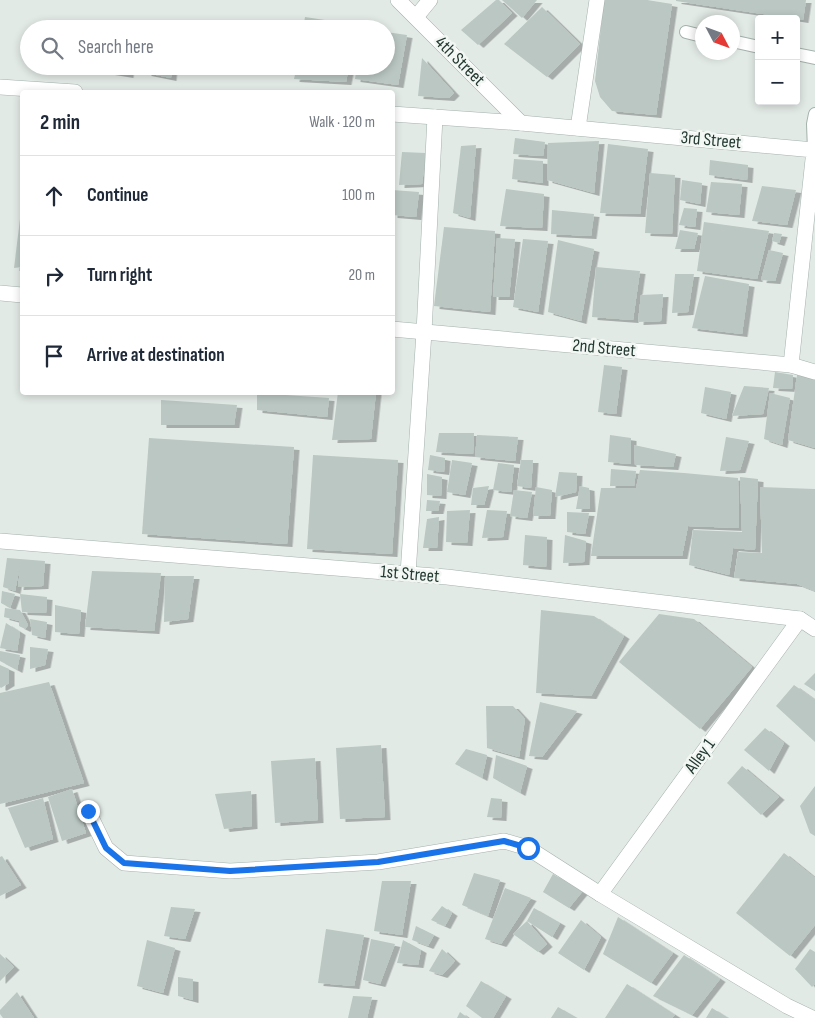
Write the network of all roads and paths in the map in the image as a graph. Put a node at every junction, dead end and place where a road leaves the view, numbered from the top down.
1 (398, 0) edge
2 (430, 0) edge
3 (597, 0) edge
4 (416, 18) junction
5 (686, 32) dead end
6 (695, 34) edge
7 (740, 43) edge
8 (755, 46) edge
9 (800, 55) edge
10 (815, 58) edge
11 (0, 88) edge
12 (38, 90) edge
13 (395, 114) edge
14 (815, 114) edge
15 (435, 117) junction
16 (521, 123) junction
17 (578, 128) junction
18 (814, 150) junction
19 (0, 293) edge
20 (20, 295) edge
21 (395, 329) edge
22 (424, 332) junction
23 (791, 365) junction
24 (815, 372) edge
25 (0, 540) edge
26 (408, 574) junction
27 (800, 619) junction
28 (815, 629) edge
29 (88, 811) dead end
30 (600, 894) junction
31 (812, 1018) edge

1 - 4 street, 4th Street
2 - 4 street
3 - 17 street
4 - 16 street, 4th Street
5 - 6 lane
7 - 8 lane
9 - 10 lane
11 - 12 street
13 - 15 street, 3rd Street
14 - 18 lane
15 - 16 street, 3rd Street
15 - 22 street
16 - 17 street, 3rd Street
17 - 18 street, 3rd Street
18 - 23 street
19 - 20 street
21 - 22 street, 2nd Street
22 - 23 street, 2nd Street
22 - 26 street
23 - 24 street, 2nd Street
25 - 26 street, 1st Street
26 - 27 street, 1st Street
27 - 28 street, 1st Street
27 - 30 street, Alley 1
29 - 30 street
30 - 31 street

